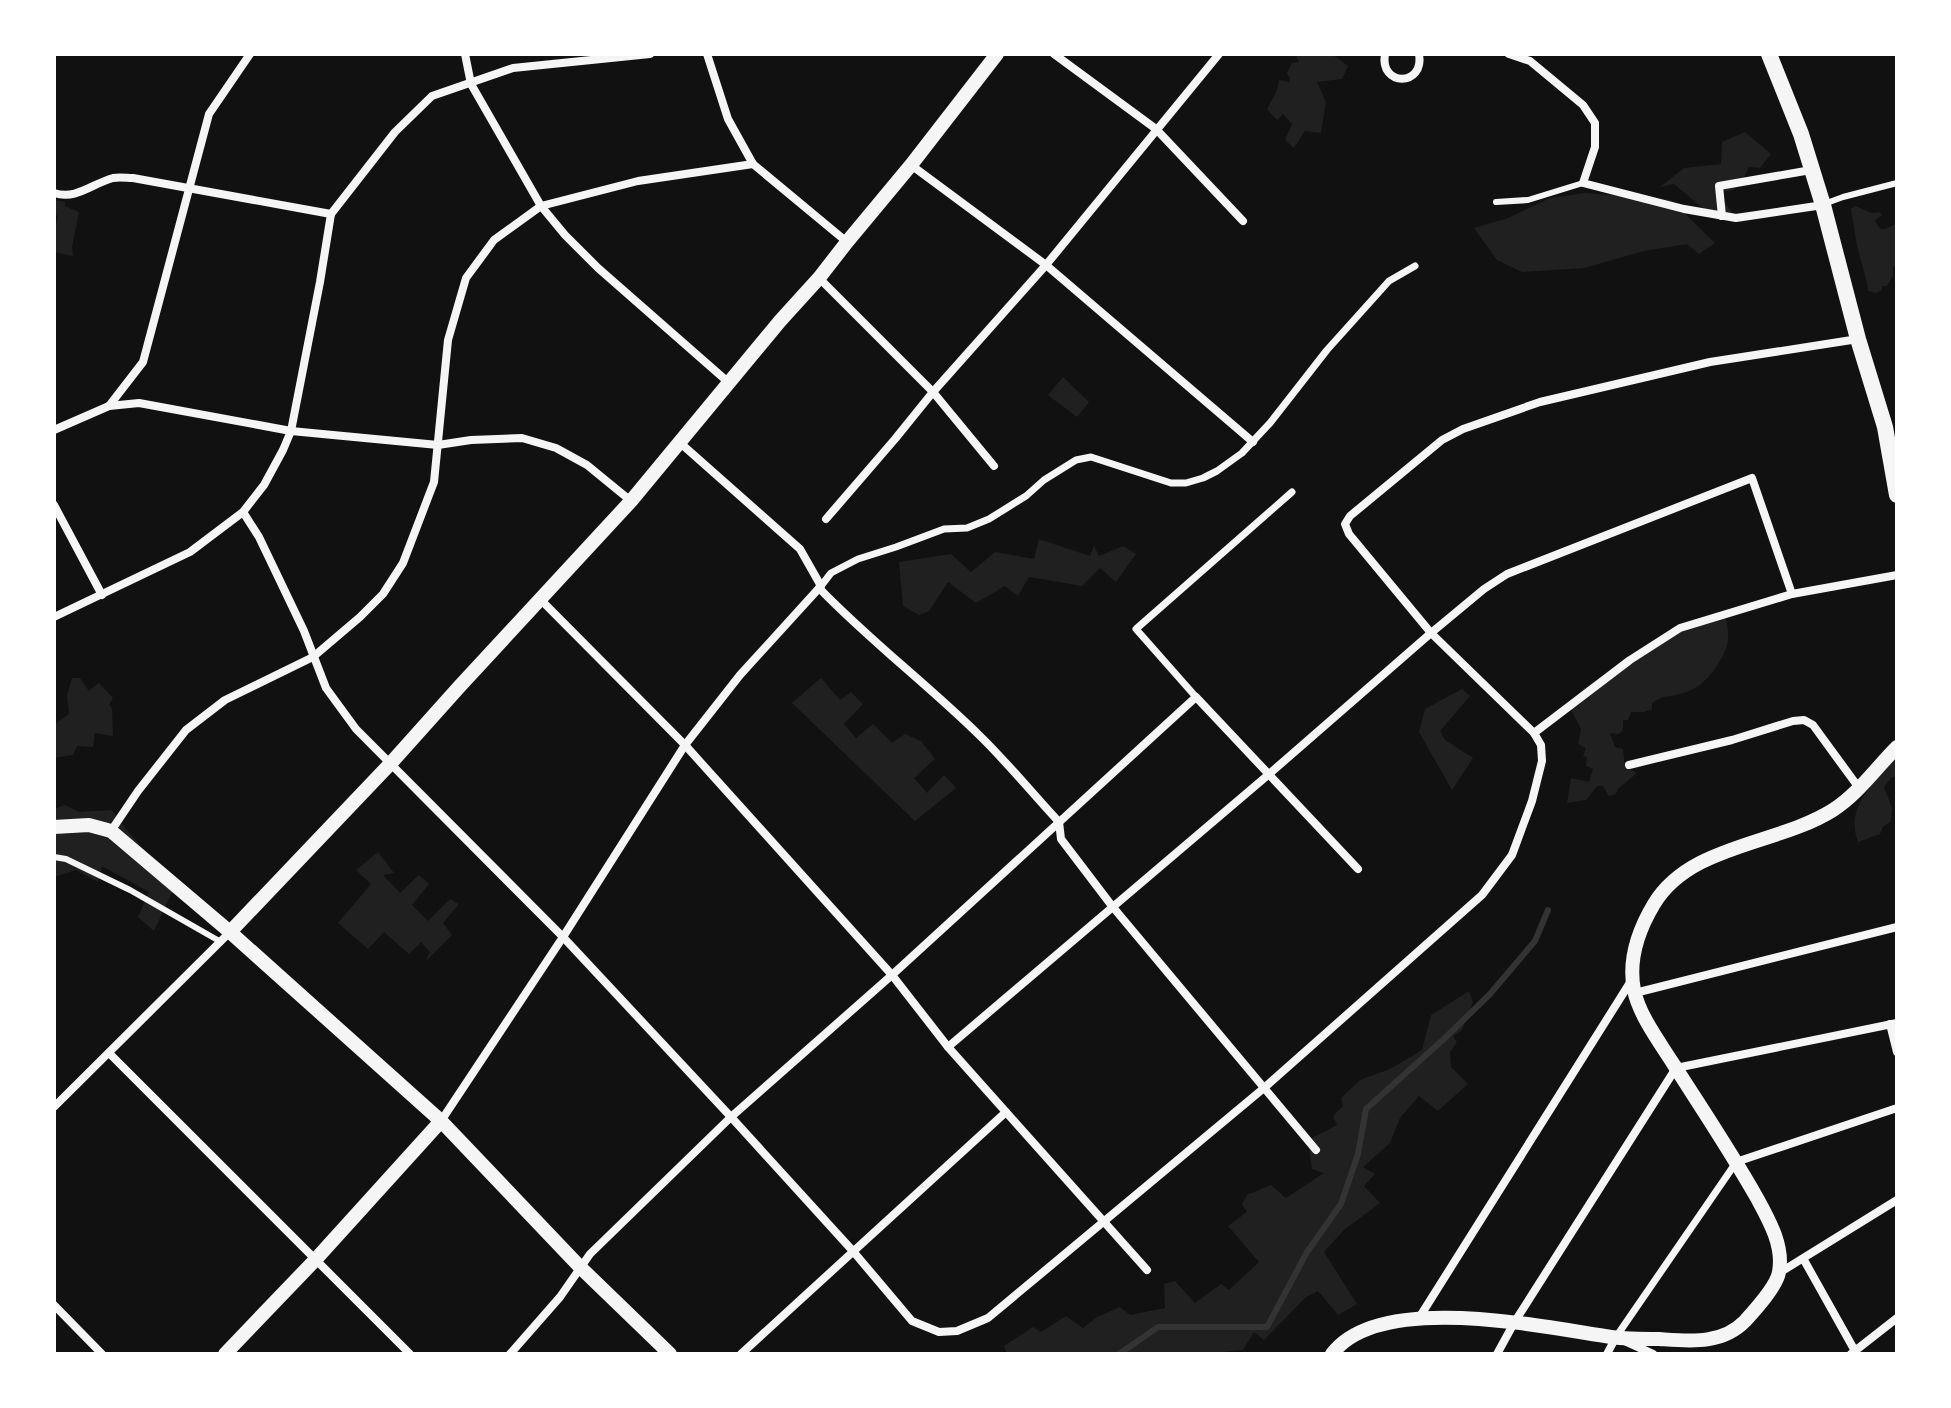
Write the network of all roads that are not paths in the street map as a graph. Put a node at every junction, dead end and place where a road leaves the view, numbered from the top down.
1 (250, 54) edge
2 (465, 54) edge
3 (650, 54) edge
4 (707, 54) edge
5 (997, 54) edge
6 (1054, 54) edge
7 (1219, 54) edge
8 (1385, 54) edge
9 (1419, 54) edge
10 (1509, 54) edge
11 (1769, 54) edge
12 (471, 84) junction
13 (1156, 129) junction
14 (753, 164) junction
15 (911, 165) junction
16 (1812, 170) junction
17 (1583, 183) junction
18 (1897, 183) edge
19 (189, 189) junction
20 (54, 193) edge
21 (1496, 202) dead end
22 (1823, 205) junction
23 (541, 206) junction
24 (331, 214) junction
25 (1722, 216) junction
26 (1243, 221) dead end
27 (847, 242) junction
28 (1046, 265) junction
29 (1415, 266) dead end
30 (819, 278) junction
31 (1858, 339) junction
32 (728, 382) junction
33 (933, 392) junction
34 (109, 406) junction
35 (54, 430) edge
36 (291, 431) junction
37 (678, 441) junction
38 (1253, 442) junction
39 (438, 445) junction
40 (994, 466) dead end
41 (1292, 492) dead end
42 (1897, 495) edge
43 (631, 501) junction
44 (54, 505) edge
45 (243, 512) junction
46 (826, 519) dead end
47 (1897, 575) edge
48 (820, 587) junction
49 (1792, 594) junction
50 (102, 595) junction
51 (540, 599) junction
52 (54, 617) edge
53 (1431, 633) junction
54 (313, 657) junction
55 (1196, 697) junction
56 (1534, 733) junction
57 (685, 745) junction
58 (1897, 747) edge
59 (391, 763) junction
60 (1629, 765) dead end
61 (1268, 775) junction
62 (1859, 788) junction
63 (1059, 822) junction
64 (54, 827) edge
65 (111, 831) junction
66 (54, 857) edge
67 (1358, 869) dead end
68 (1112, 906) junction
69 (1897, 927) edge
70 (225, 937) junction
71 (563, 937) junction
72 (892, 975) junction
73 (1634, 986) junction
74 (1893, 1023) edge
75 (948, 1047) junction
76 (1897, 1052) edge
77 (109, 1053) junction
78 (1676, 1068) junction
79 (1264, 1088) junction
80 (54, 1107) edge
81 (1897, 1108) edge
82 (1006, 1112) junction
83 (731, 1117) junction
84 (441, 1121) junction
85 (1316, 1150) dead end
86 (1736, 1162) junction
87 (1897, 1200) edge
88 (1104, 1221) junction
89 (852, 1250) junction
90 (316, 1259) junction
91 (1804, 1260) junction
92 (581, 1268) junction
93 (1147, 1270) dead end
94 (1779, 1273) junction
95 (54, 1305) edge
96 (1419, 1318) junction
97 (1897, 1318) edge
98 (1514, 1323) junction
99 (1616, 1337) junction
100 (1853, 1353) edge
101 (102, 1354) edge
102 (225, 1354) edge
103 (410, 1354) edge
104 (510, 1354) edge
105 (670, 1354) edge
106 (741, 1354) edge
107 (1332, 1354) edge
108 (1497, 1354) edge
109 (1607, 1354) edge
110 (1653, 1354) edge

1 - 19 street
2 - 12 street
3 - 12 street
4 - 14 street
5 - 15 street
6 - 13 street
7 - 13 street
8 - 9 street
10 - 17 street
11 - 16 main road
12 - 23 street
12 - 24 street
13 - 26 street
13 - 28 street
14 - 23 street
14 - 27 street
15 - 27 street
15 - 28 street
16 - 22 main road
16 - 25 street
17 - 21 lane
17 - 25 street
18 - 22 lane
19 - 20 street
19 - 24 street
19 - 34 street
22 - 25 street
22 - 31 main road
23 - 32 street
23 - 39 street
24 - 36 street
27 - 30 street
28 - 33 street
28 - 38 street
29 - 38 street
30 - 32 street
30 - 33 street
31 - 42 main road
31 - 53 street
32 - 37 street
33 - 40 street
33 - 46 street
34 - 35 street
34 - 36 street
36 - 39 street
36 - 45 street
37 - 43 street
37 - 48 street
38 - 48 street
39 - 43 street
39 - 54 street
41 - 55 street
43 - 51 street
44 - 50 street
45 - 50 street
45 - 54 street
47 - 49 street
48 - 57 street
48 - 63 street
49 - 53 street
49 - 56 street
50 - 52 street
51 - 57 street
51 - 59 street
53 - 56 street
53 - 61 street
54 - 59 street
54 - 65 street
55 - 61 street
55 - 63 street
56 - 79 street
57 - 71 street
57 - 72 street
58 - 62 street
59 - 70 street
59 - 71 street
60 - 62 street
61 - 67 street
61 - 68 street
62 - 73 street
63 - 68 street
63 - 72 street
64 - 65 street
65 - 70 street
66 - 70 lane
68 - 75 street
68 - 79 street
69 - 73 street
70 - 77 street
70 - 84 street
71 - 83 street
71 - 84 street
72 - 75 street
72 - 83 street
73 - 78 street
73 - 96 street
74 - 76 street
74 - 78 street
75 - 82 street
77 - 80 street
77 - 90 street
78 - 86 street
78 - 98 street
79 - 85 street
79 - 88 street
81 - 86 street
82 - 88 street
82 - 89 street
83 - 89 street
83 - 92 street
84 - 90 street
84 - 92 street
86 - 94 street
86 - 99 street
87 - 91 street
88 - 89 street
88 - 93 street
89 - 106 street
90 - 102 street
90 - 103 street
91 - 94 street
91 - 100 street
92 - 104 street
92 - 105 street
94 - 99 street
95 - 101 street
96 - 98 street
96 - 107 street
97 - 100 street
98 - 99 street
98 - 108 street
99 - 109 street
99 - 110 street

